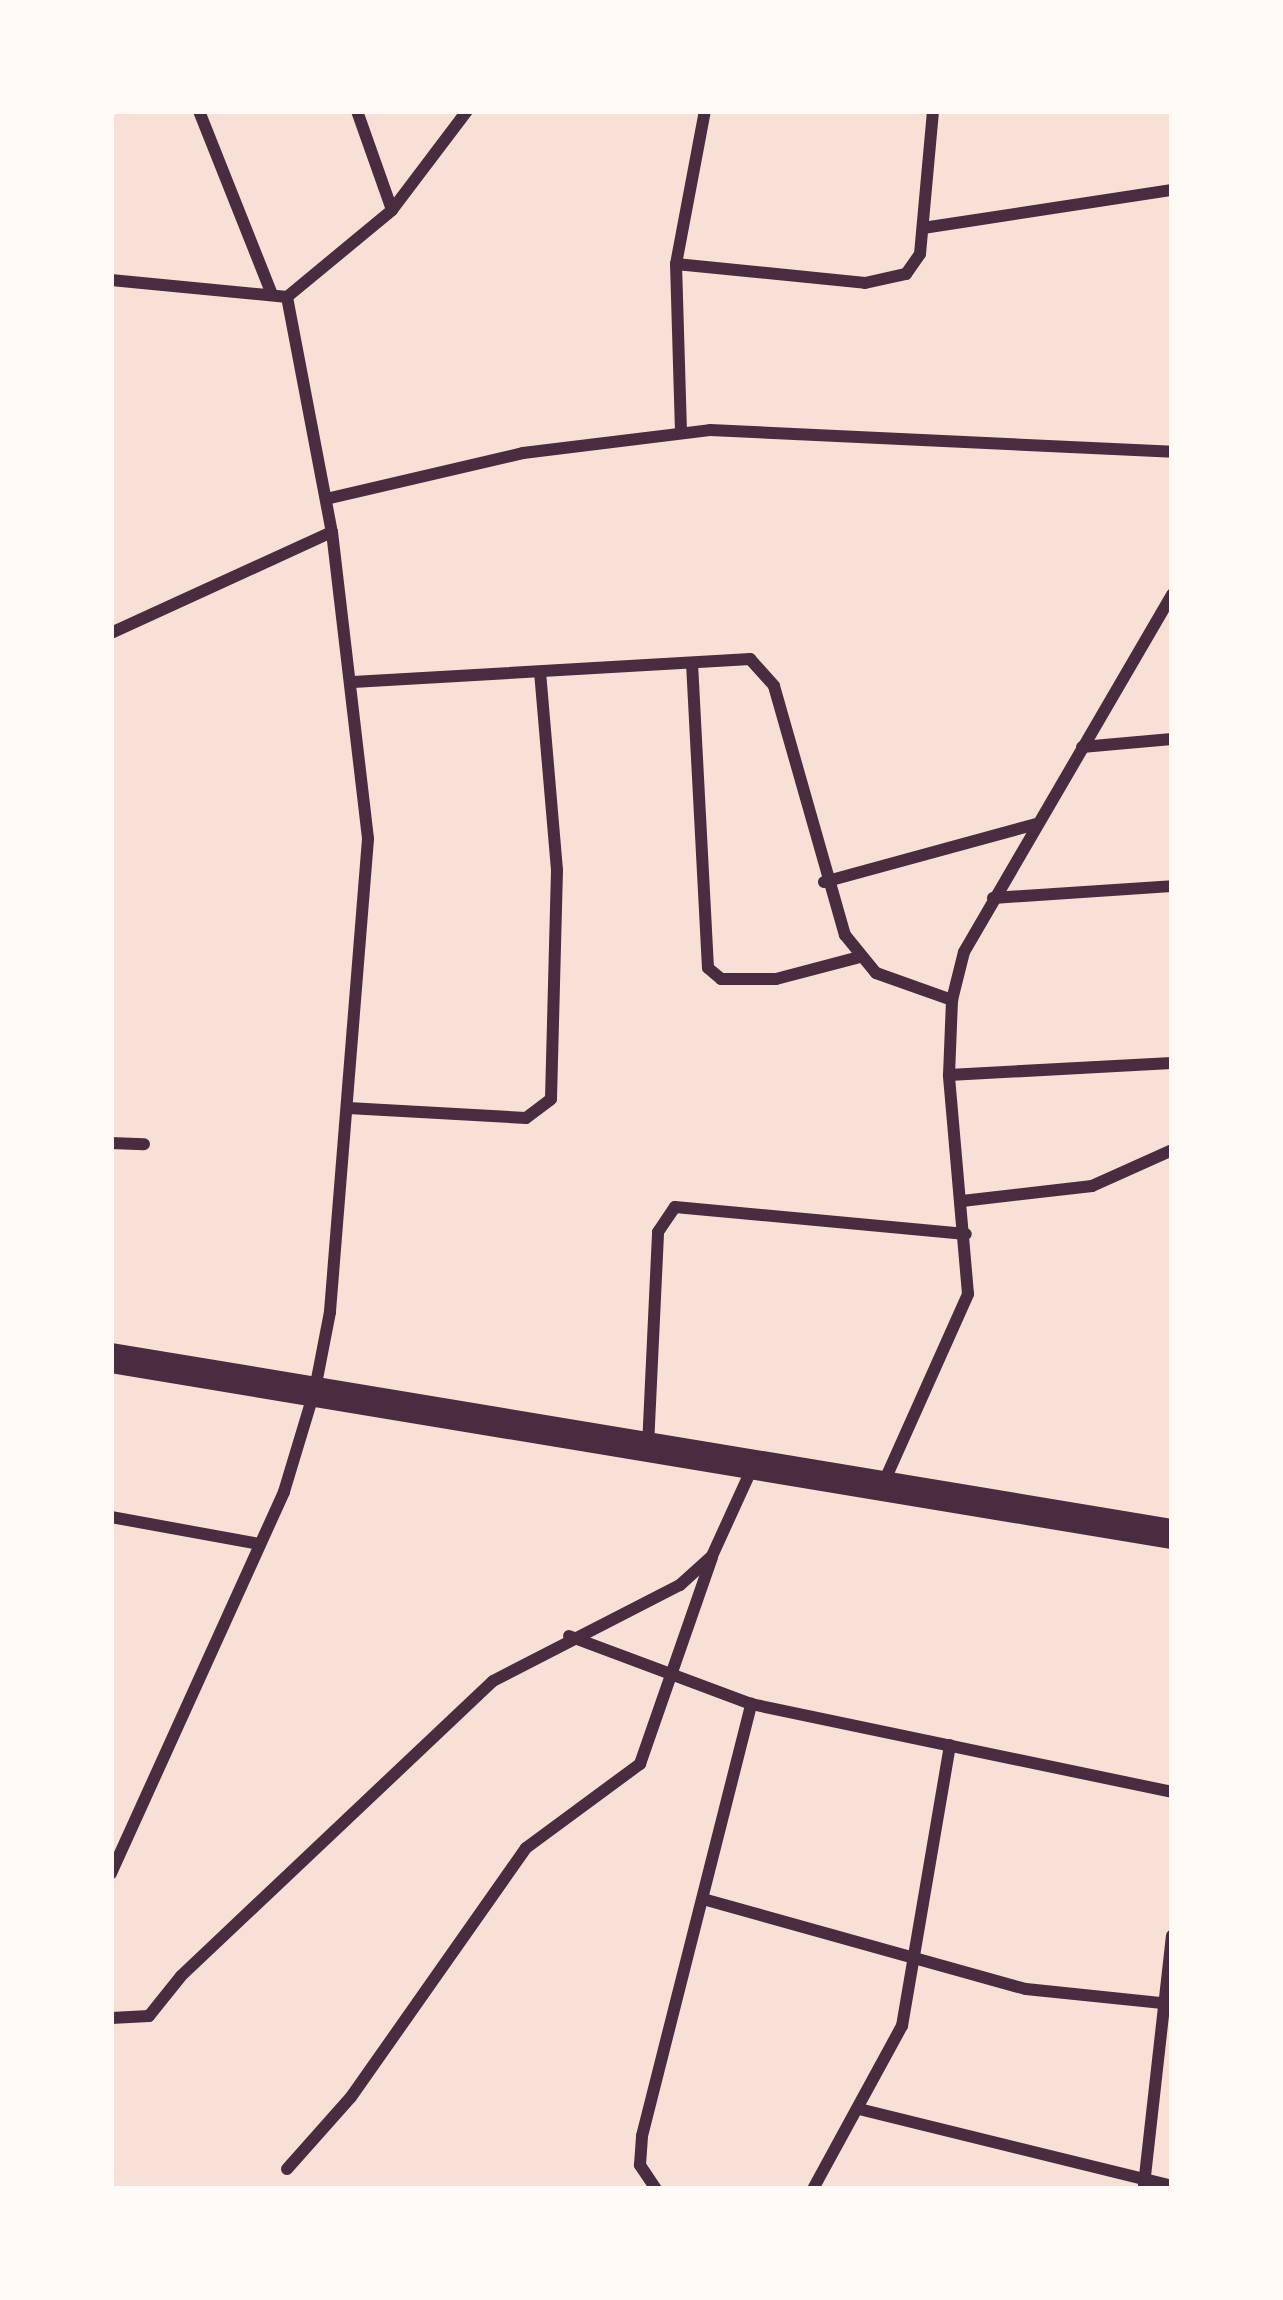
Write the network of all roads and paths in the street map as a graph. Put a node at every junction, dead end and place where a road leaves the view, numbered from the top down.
1 (199, 111) edge
2 (357, 111) edge
3 (467, 111) edge
4 (705, 111) edge
5 (932, 111) edge
6 (1172, 190) edge
7 (392, 210) junction
8 (922, 228) junction
9 (676, 265) junction
10 (111, 280) edge
11 (271, 292) junction
12 (287, 297) junction
13 (681, 433) junction
14 (1172, 452) edge
15 (326, 499) junction
16 (332, 532) junction
17 (1172, 594) edge
18 (111, 633) edge
19 (692, 663) junction
20 (539, 671) junction
21 (353, 682) junction
22 (1172, 739) edge
23 (1082, 747) junction
24 (1036, 824) junction
25 (824, 882) junction
26 (1172, 886) edge
27 (993, 898) junction
28 (860, 958) junction
29 (952, 1000) junction
30 (1172, 1063) edge
31 (950, 1075) junction
32 (348, 1108) junction
33 (111, 1143) edge
34 (144, 1144) dead end
35 (1172, 1150) edge
36 (962, 1201) junction
37 (966, 1234) junction
38 (111, 1358) edge
39 (315, 1389) junction
40 (648, 1446) junction
41 (753, 1464) junction
42 (880, 1490) junction
43 (111, 1517) edge
44 (1172, 1534) edge
45 (260, 1544) junction
46 (712, 1556) junction
47 (569, 1636) junction
48 (674, 1678) junction
49 (751, 1704) junction
50 (950, 1745) junction
51 (1172, 1792) edge
52 (111, 1874) edge
53 (703, 1900) junction
54 (1172, 1936) edge
55 (918, 1954) junction
56 (1169, 2003) edge
57 (111, 2018) edge
58 (859, 2109) junction
59 (287, 2169) dead end
60 (1144, 2186) edge
61 (1172, 2186) edge
62 (656, 2189) edge
63 (813, 2189) edge

1 - 11 street
2 - 7 street
3 - 7 street
4 - 9 street
5 - 8 street
6 - 8 street
7 - 12 street
8 - 9 street
9 - 13 street
10 - 11 street
11 - 12 street
12 - 15 street
13 - 14 street
13 - 15 street
15 - 16 street
16 - 18 street
16 - 21 street
17 - 23 street
19 - 20 street
19 - 25 street
19 - 28 street
20 - 21 street
20 - 32 street
21 - 32 street
22 - 23 street
23 - 24 street
24 - 25 street
24 - 27 street
25 - 28 street
26 - 27 street
27 - 29 street
28 - 29 street
29 - 31 street
30 - 31 street
31 - 36 street
32 - 39 street
33 - 34 street
35 - 36 street
36 - 37 street
37 - 40 street
37 - 42 street
38 - 39 main road
39 - 40 main road
39 - 45 street
40 - 41 main road
41 - 42 main road
41 - 46 street
42 - 44 main road
43 - 45 street
45 - 52 street
46 - 47 street
46 - 48 street
47 - 48 street
47 - 57 street
48 - 49 street
48 - 59 street
49 - 50 street
49 - 53 street
50 - 51 street
50 - 55 street
53 - 55 street
53 - 62 street
54 - 56 street
55 - 56 street
55 - 58 street
56 - 60 street
58 - 60 street
58 - 63 street
60 - 61 street

